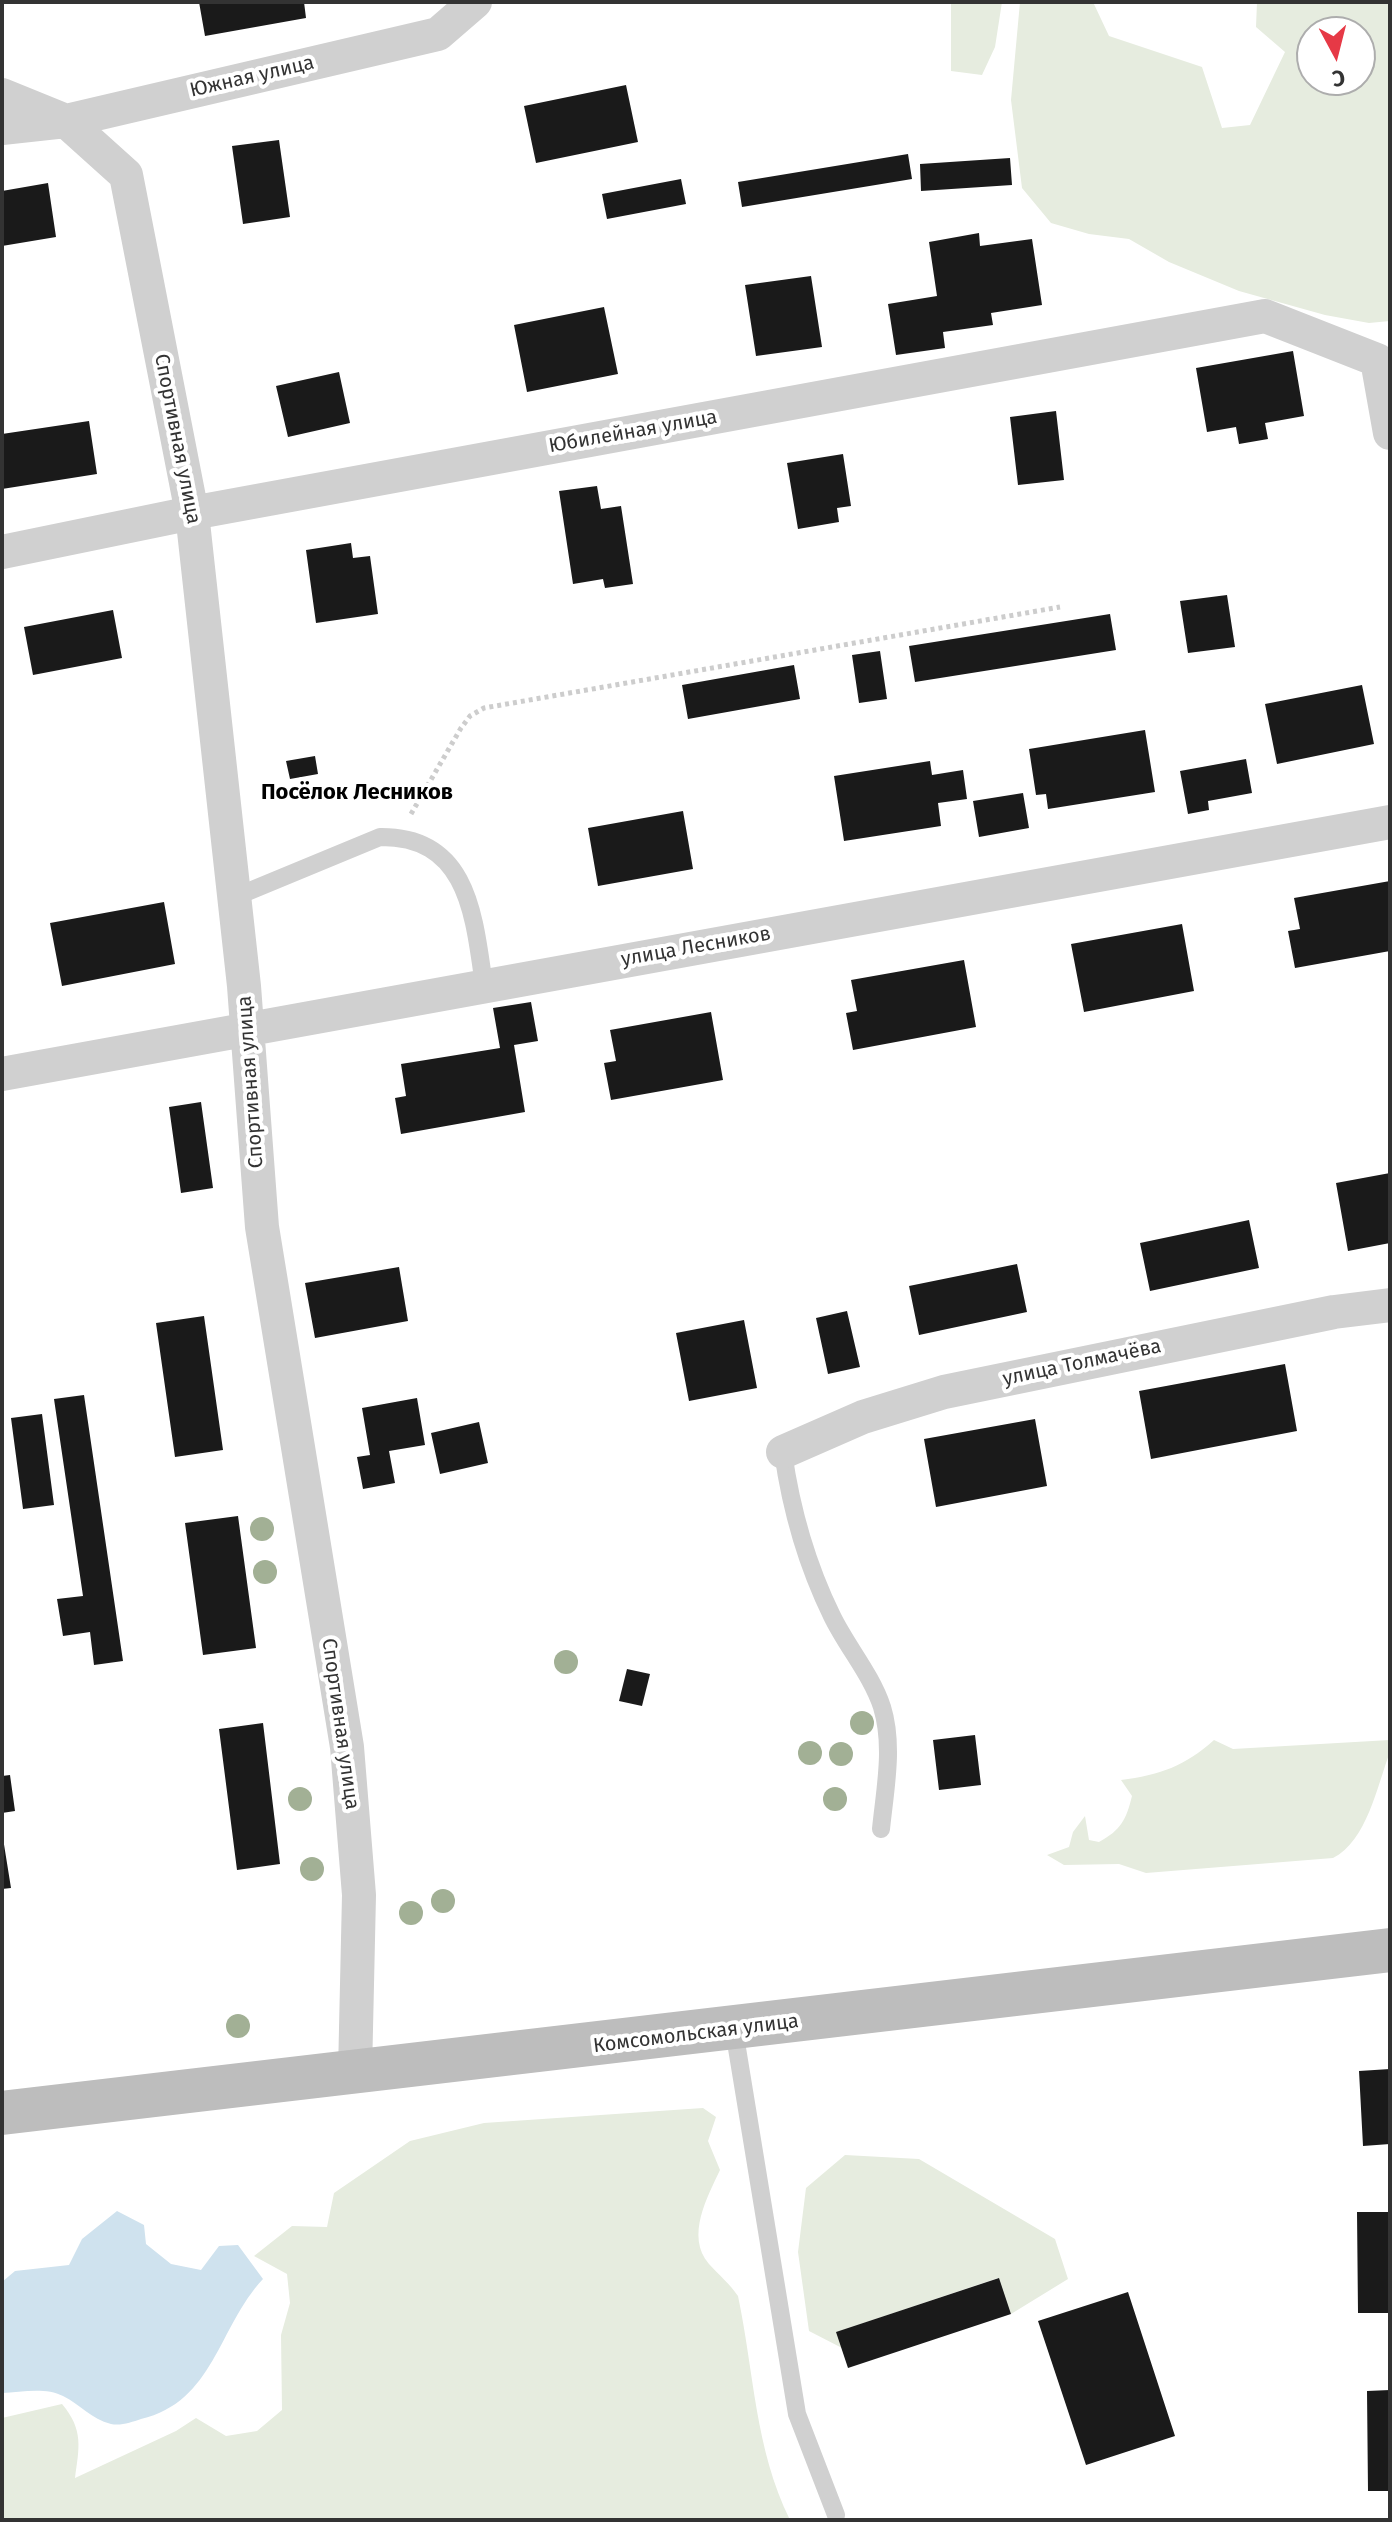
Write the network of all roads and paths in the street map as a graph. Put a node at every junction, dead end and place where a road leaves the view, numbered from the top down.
1 (475, 2) edge
2 (2, 95) edge
3 (66, 121) junction
4 (2, 128) edge
5 (1390, 433) edge
6 (192, 513) junction
7 (2, 552) edge
8 (1060, 607) dead end
9 (1390, 822) edge
10 (398, 837) junction
11 (235, 897) junction
12 (484, 985) junction
13 (247, 1027) junction
14 (2, 1074) edge
15 (1390, 1305) edge
16 (783, 1452) joint
17 (881, 1829) dead end
18 (1390, 1950) edge
19 (734, 2030) junction
20 (355, 2073) junction
21 (2, 2113) edge
22 (836, 2515) dead end

1 - 3 street, Южная улица
2 - 3 street
3 - 4 street, Южная улица
3 - 6 street, Спортивная улица
5 - 6 street, Юбилейная улица
6 - 7 street, Юбилейная улица
6 - 11 street, Спортивная улица
8 - 10 path
9 - 12 street, улица Лесников
10 - 11 lane
10 - 12 lane
11 - 13 street, Спортивная улица
12 - 13 street, улица Лесников
13 - 14 street, улица Лесников
13 - 20 street, Спортивная улица
15 - 16 street, улица Толмачёва
16 - 17 lane
18 - 19 main road, Комсомольская улица
19 - 20 main road, Комсомольская улица
19 - 22 lane
20 - 21 main road, Комсомольская улица

